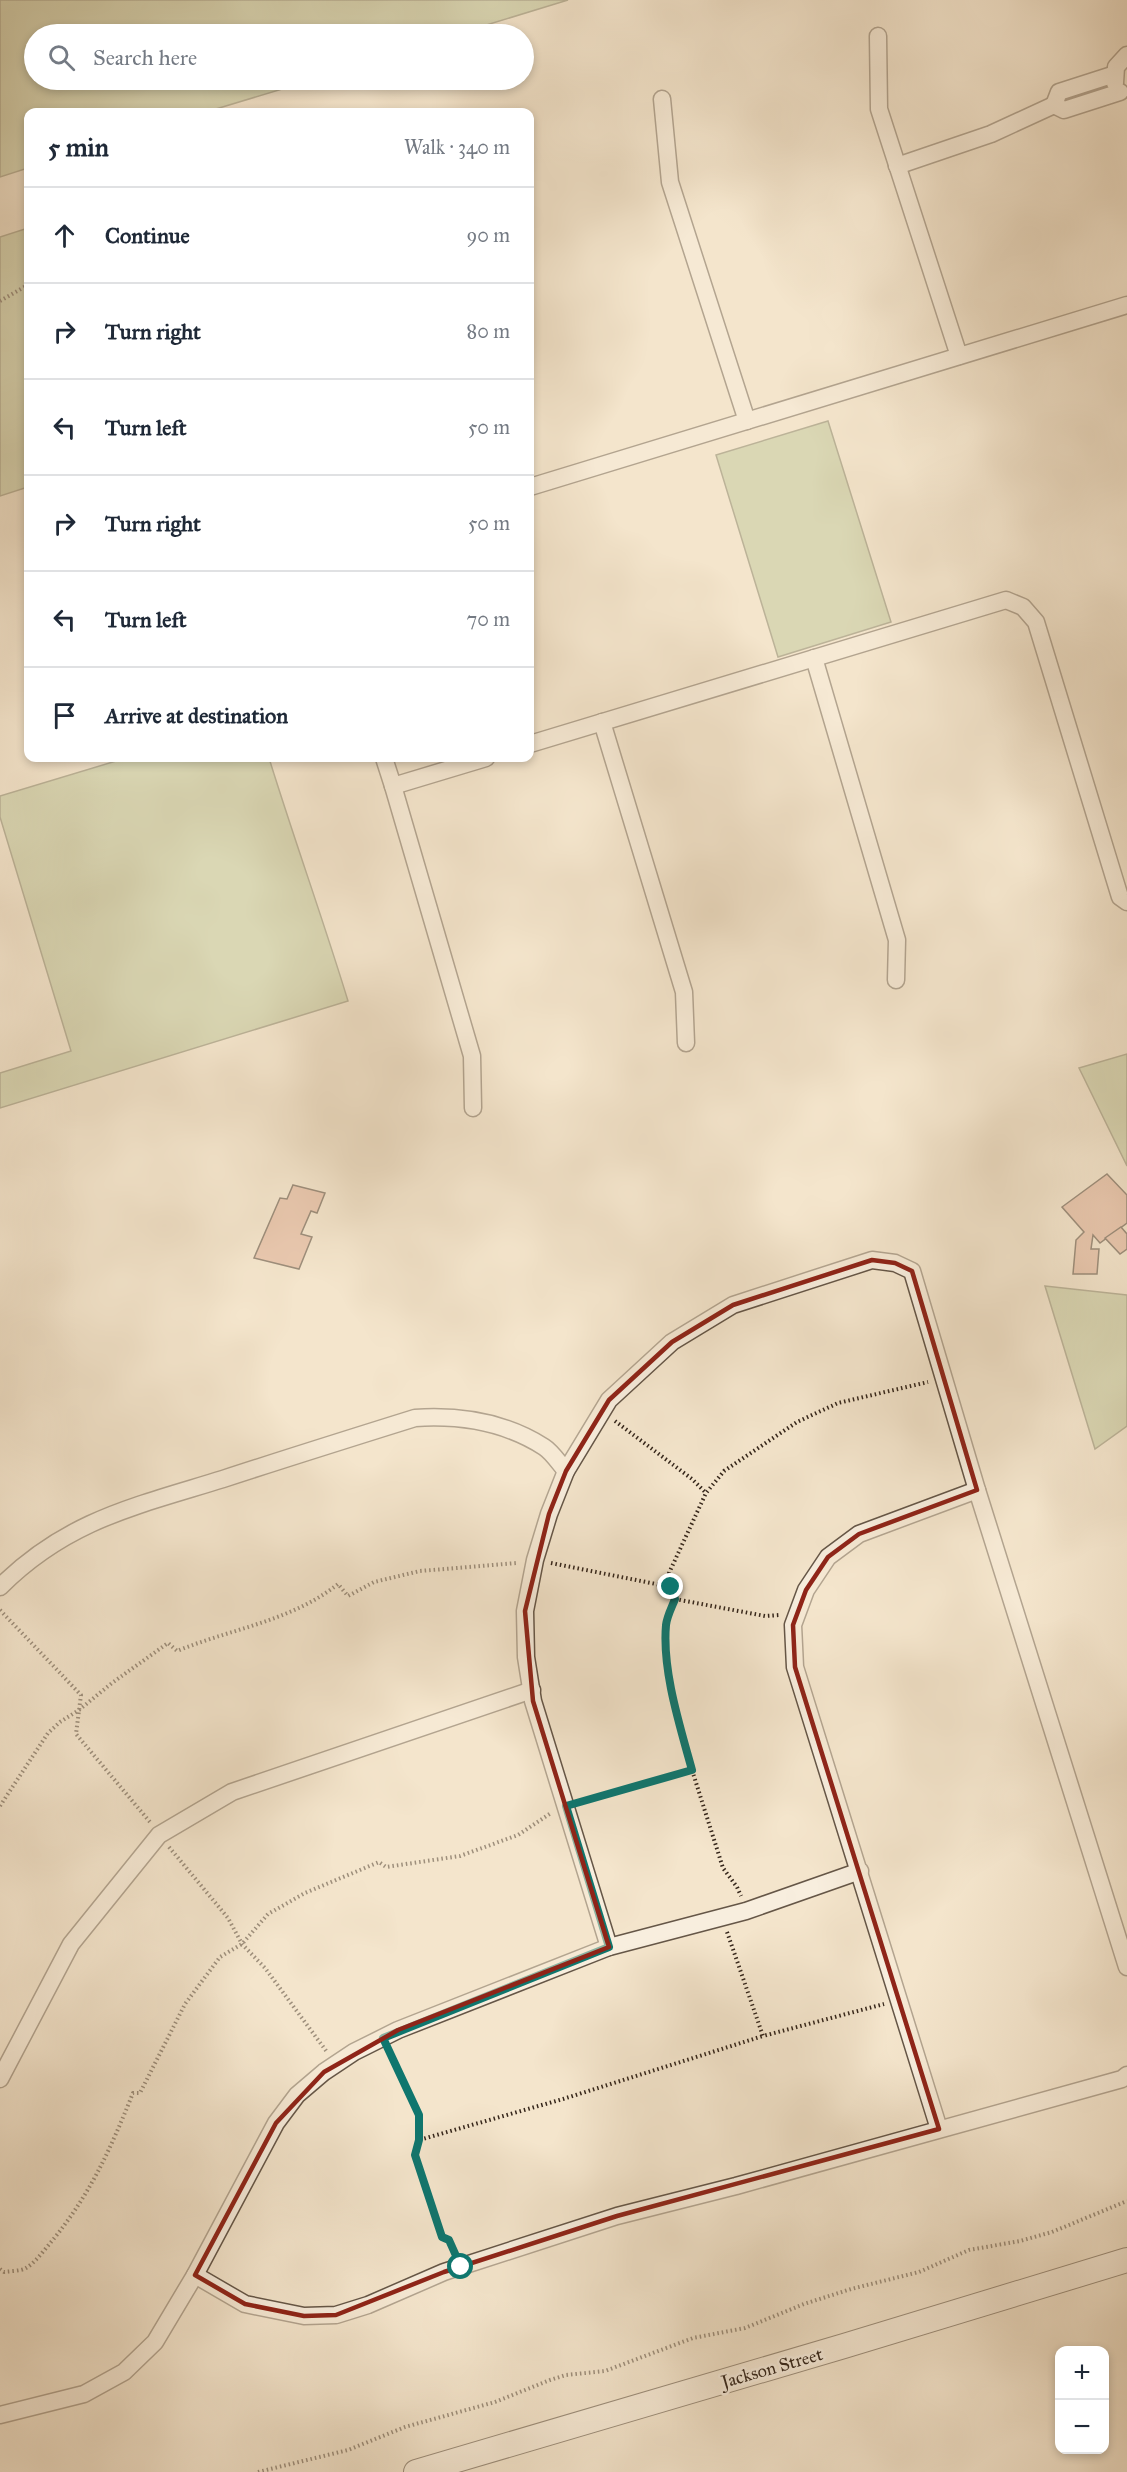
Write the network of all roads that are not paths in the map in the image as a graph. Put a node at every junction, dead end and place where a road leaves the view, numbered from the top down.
1 (878, 36) dead end
2 (1127, 56) edge
3 (1114, 74) junction
4 (1124, 95) edge
5 (662, 99) dead end
6 (1054, 105) junction
7 (897, 166) junction
8 (1127, 305) edge
9 (959, 356) junction
10 (747, 420) junction
11 (534, 481) edge
12 (814, 658) junction
13 (602, 722) junction
14 (534, 743) edge
15 (385, 762) edge
16 (473, 762) edge
17 (393, 786) junction
18 (1127, 903) edge
19 (896, 980) dead end
20 (686, 1043) dead end
21 (473, 1108) dead end
22 (566, 1471) junction
23 (977, 1490) junction
24 (0, 1587) edge
25 (532, 1690) junction
26 (860, 1871) junction
27 (609, 1947) junction
28 (1127, 1966) edge
29 (1127, 2075) edge
30 (0, 2079) edge
31 (939, 2129) junction
32 (1127, 2260) edge
33 (195, 2275) junction
34 (0, 2415) edge
35 (416, 2472) edge

1 - 7 street
2 - 3 street
3 - 4 street
3 - 6 street
4 - 6 street
5 - 10 street
6 - 7 street
7 - 9 street
8 - 9 street
9 - 10 street
10 - 11 street
12 - 13 street
12 - 18 street
12 - 19 street
13 - 14 street
13 - 20 street
15 - 17 street
16 - 17 street
17 - 21 street
22 - 23 street
22 - 24 street
22 - 25 street
23 - 26 street
23 - 28 street
25 - 27 street
25 - 30 street
26 - 27 street
26 - 31 street
27 - 33 street
29 - 31 street
31 - 33 street
32 - 35 main road, Jackson Street
33 - 34 street

